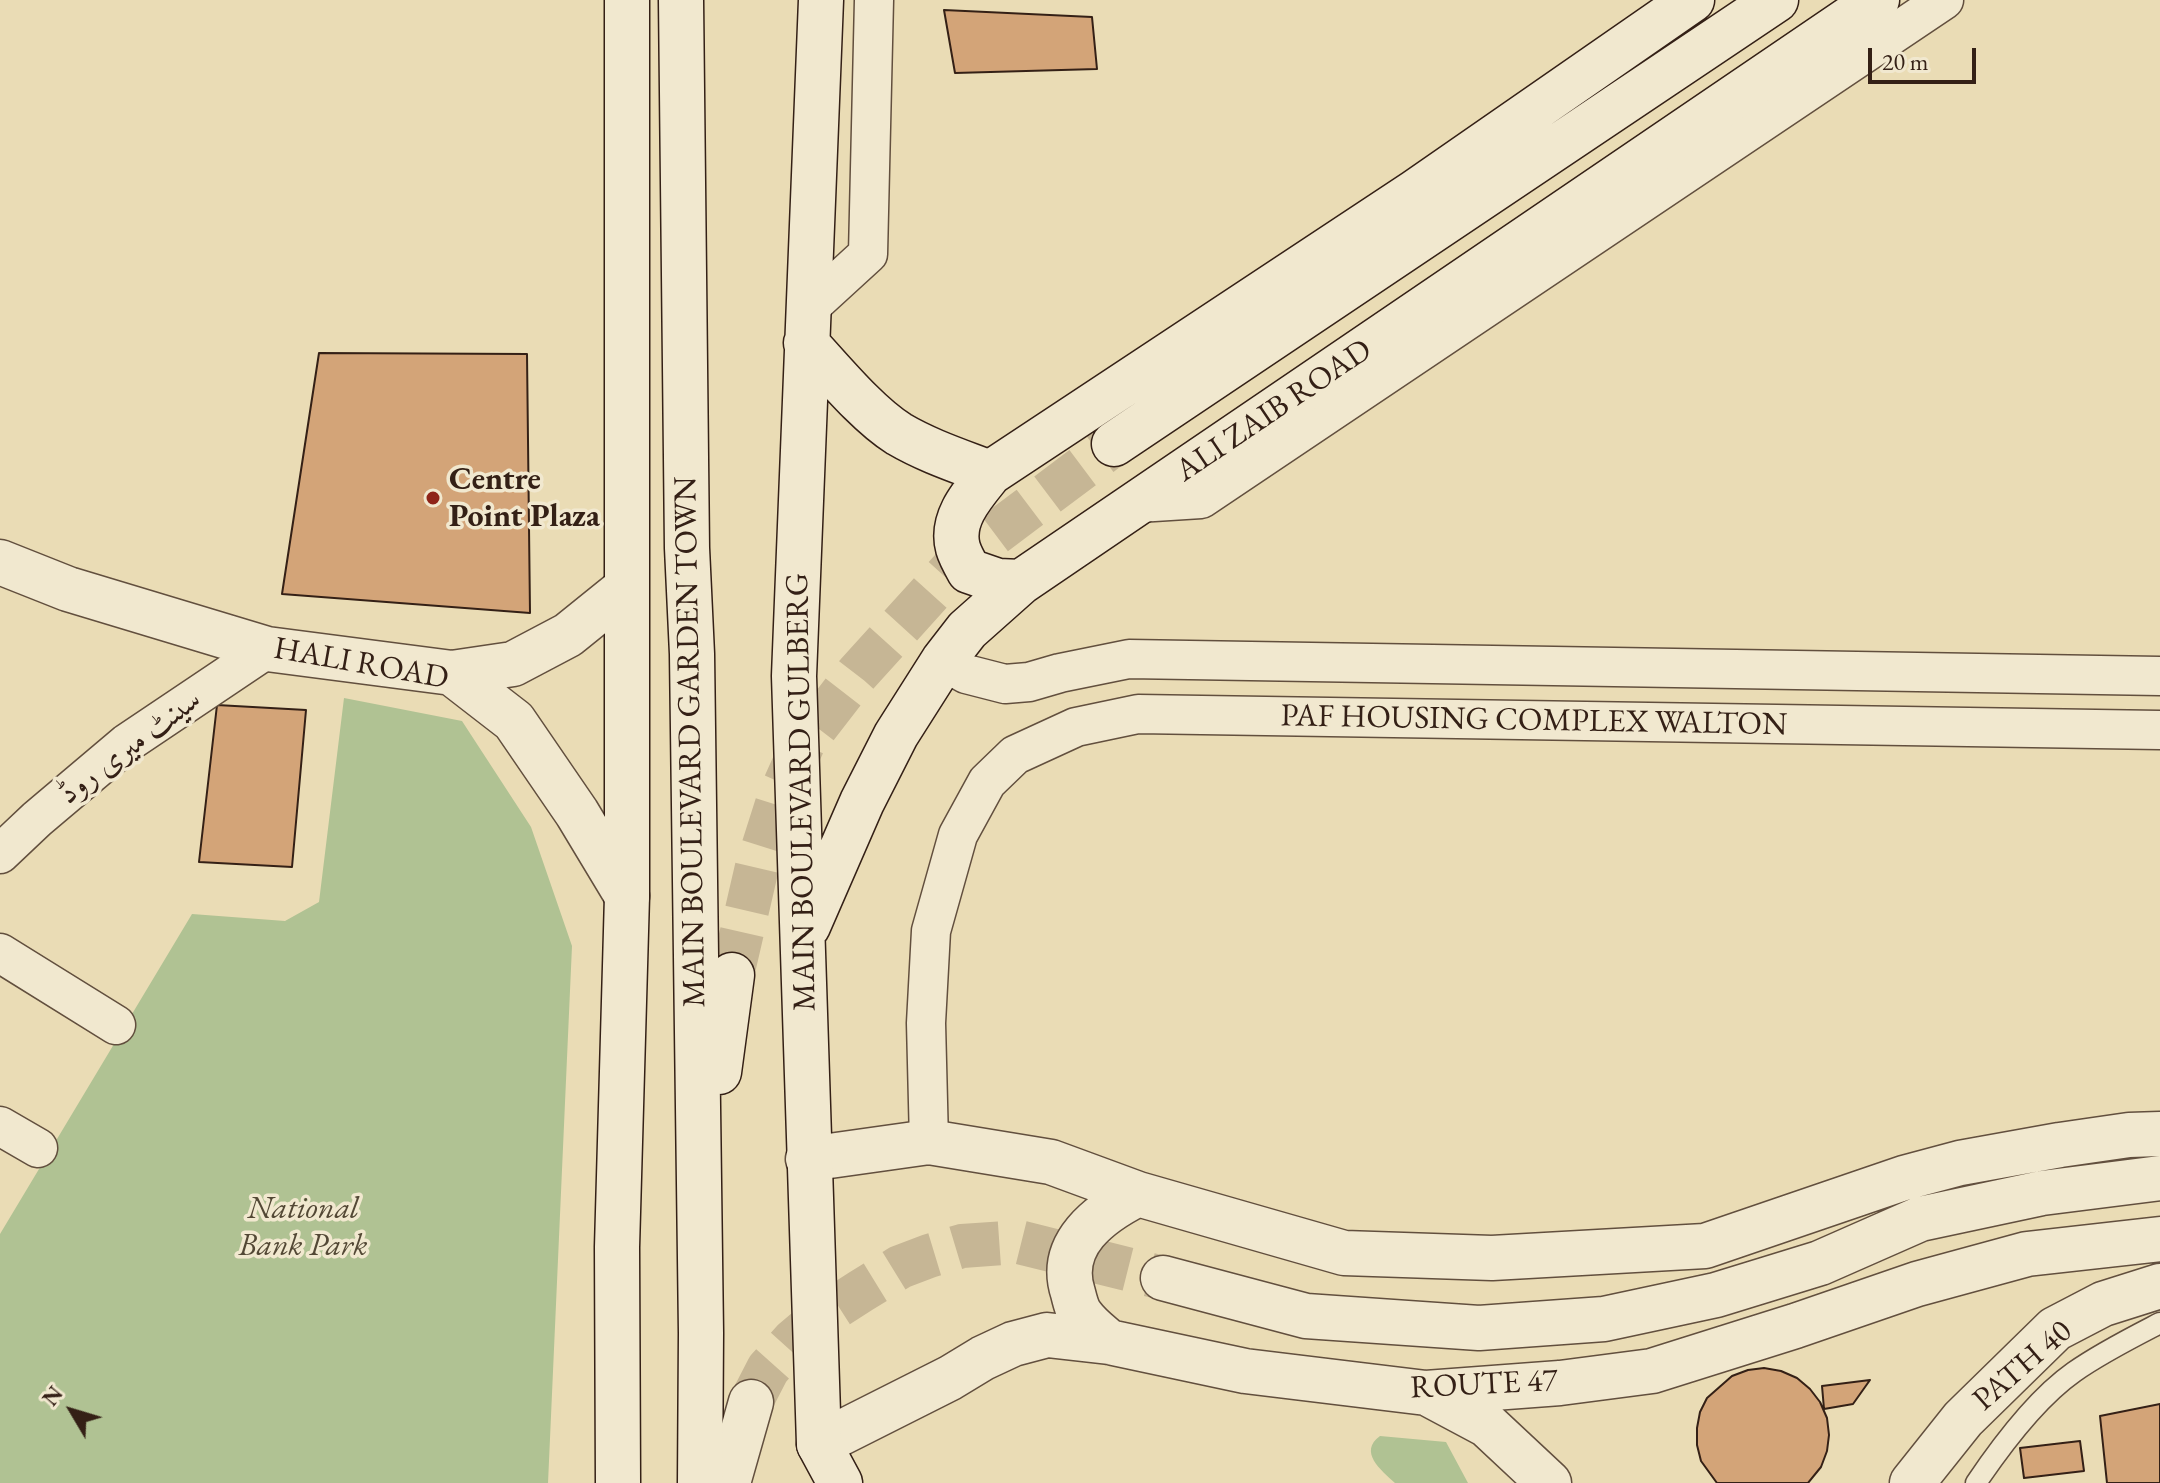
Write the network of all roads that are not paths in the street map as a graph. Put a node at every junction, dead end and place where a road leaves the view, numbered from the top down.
1 (627, 0) edge
2 (681, 0) edge
3 (821, 0) edge
4 (874, 0) edge
5 (1692, 0) edge
6 (1776, 0) edge
7 (1877, 0) edge
8 (1944, 0) edge
9 (808, 326) junction
10 (1114, 444) tunnel mouth
11 (990, 473) junction
12 (1138, 503) junction
13 (0, 562) edge
14 (1021, 582) junction
15 (625, 589) junction
16 (267, 649) junction
17 (943, 661) junction
18 (452, 673) junction
19 (2160, 676) edge
20 (2160, 730) edge
21 (0, 854) edge
22 (627, 896) junction
23 (802, 940) junction
24 (0, 953) edge
25 (732, 975) tunnel mouth
26 (116, 1025) dead end
27 (0, 1126) edge
28 (2160, 1134) edge
29 (929, 1142) junction
30 (38, 1148) dead end
31 (808, 1159) junction
32 (2160, 1178) edge
33 (1138, 1194) junction
34 (2160, 1239) edge
35 (1163, 1278) tunnel mouth
36 (2160, 1286) edge
37 (2160, 1323) edge
38 (701, 1333) junction
39 (1109, 1342) junction
40 (1426, 1393) junction
41 (751, 1402) tunnel mouth
42 (819, 1444) junction
43 (618, 1483) edge
44 (700, 1483) edge
45 (728, 1483) edge
46 (801, 1483) edge
47 (840, 1483) edge
48 (1549, 1483) edge
49 (1912, 1483) edge
50 (1976, 1483) edge

1 - 15 main road
2 - 38 main road, MAIN BOULEVARD GARDEN TOWN
3 - 9 main road, MAIN BOULEVARD GULBERG
4 - 9 street
5 - 11 main road
6 - 10 main road
7 - 12 main road, ALI ZAIB ROAD
8 - 12 street
9 - 11 main road
9 - 23 main road, MAIN BOULEVARD GULBERG
11 - 14 main road
12 - 14 main road, ALI ZAIB ROAD
13 - 16 main road, HALI ROAD
14 - 17 main road, ALI ZAIB ROAD
15 - 18 main road
15 - 22 main road
16 - 18 main road, HALI ROAD
16 - 21 street, سینٹ میری روڈ
17 - 19 street, PAF HOUSING COMPLEX WALTON
17 - 23 main road, ALI ZAIB ROAD
18 - 22 main road, HALI ROAD
20 - 29 street, PAF HOUSING COMPLEX WALTON
22 - 43 main road
23 - 31 main road, MAIN BOULEVARD GULBERG
24 - 26 street
25 - 38 main road
27 - 30 street
28 - 33 main road
29 - 31 main road
29 - 33 main road
31 - 42 main road, MAIN BOULEVARD GULBERG
32 - 35 main road
33 - 39 main road
34 - 40 main road, ROUTE 47
36 - 49 main road, PATH 40
37 - 50 lane
38 - 44 main road, MAIN BOULEVARD GARDEN TOWN
39 - 40 main road, ROUTE 47
39 - 42 main road, ROUTE 47
40 - 48 main road
41 - 45 main road
42 - 46 main road
42 - 47 main road, MAIN BOULEVARD GULBERG

